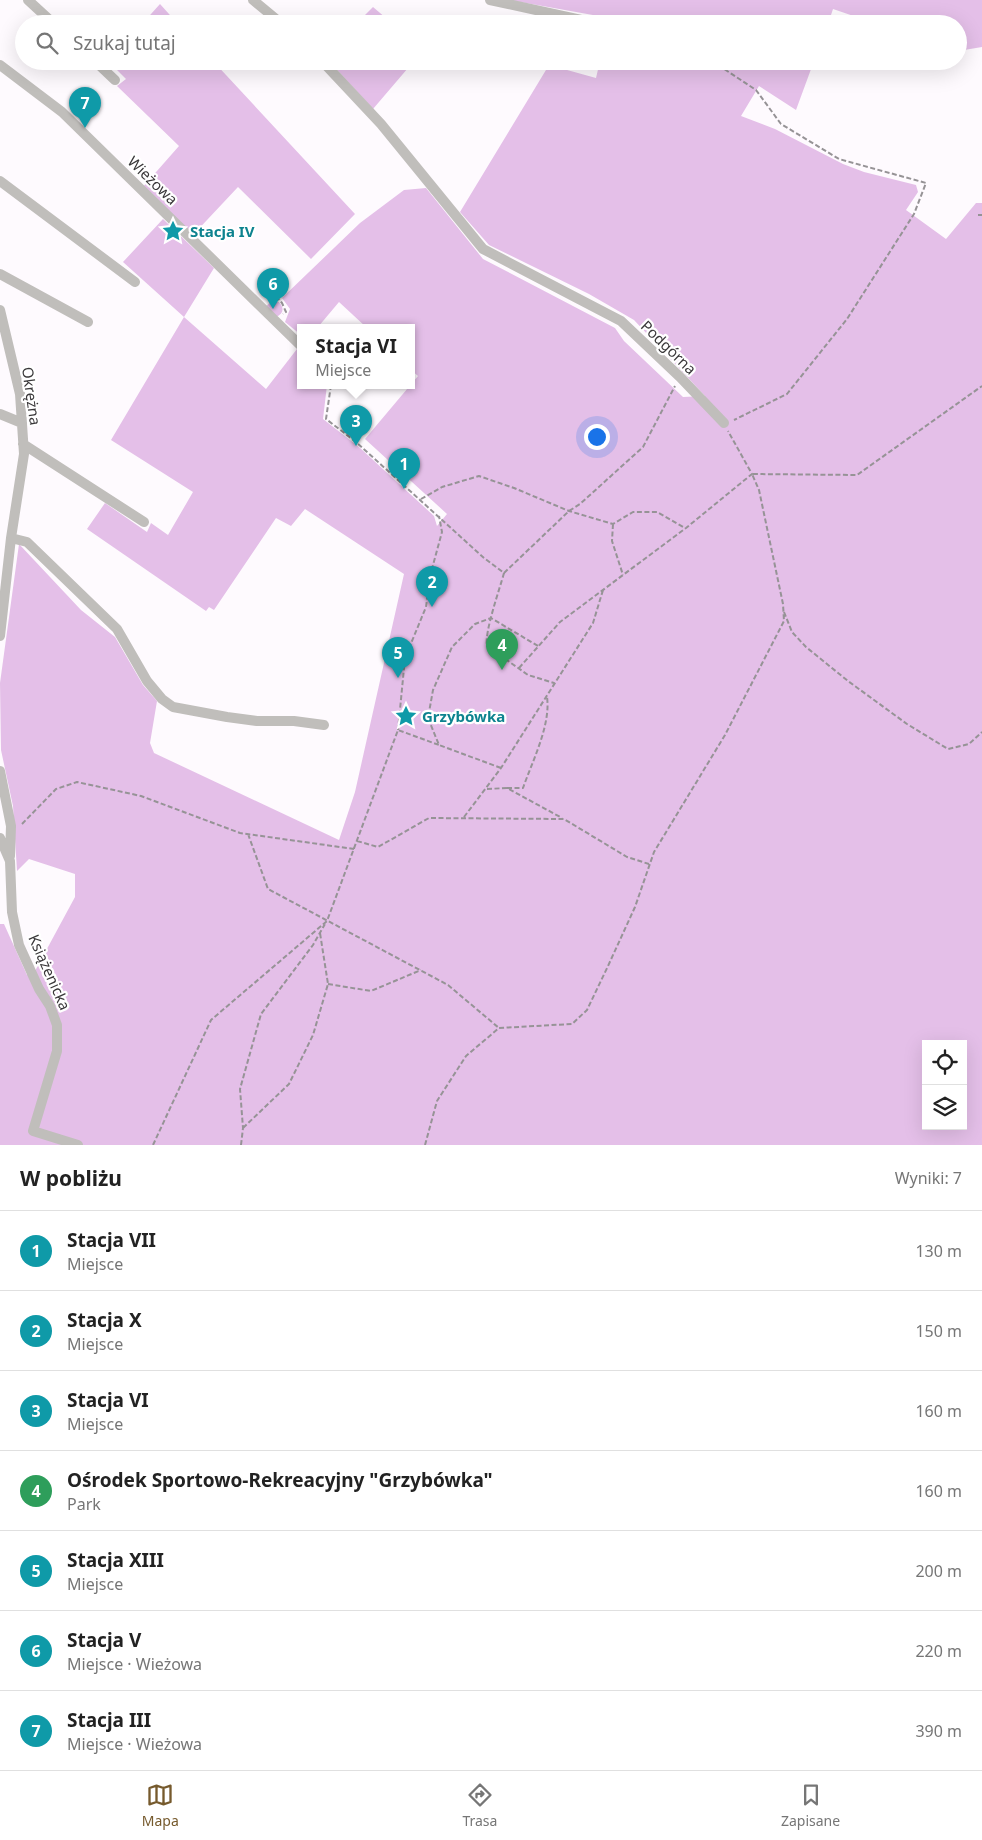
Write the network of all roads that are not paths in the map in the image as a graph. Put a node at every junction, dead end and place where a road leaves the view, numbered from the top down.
1 (28, 0) edge
2 (253, 0) edge
3 (490, 0) edge
4 (44, 15) edge
5 (271, 15) edge
6 (562, 15) edge
7 (0, 65) edge
8 (104, 70) edge
9 (330, 70) edge
10 (115, 80) dead end
11 (0, 181) edge
12 (0, 274) edge
13 (135, 282) dead end
14 (0, 310) edge
15 (88, 322) dead end
16 (297, 342) edge
17 (0, 414) edge
18 (22, 423) junction
19 (724, 423) road end
20 (23, 444) junction
21 (144, 522) dead end
22 (11, 538) junction
23 (0, 636) edge
24 (324, 725) dead end
25 (0, 771) edge
26 (11, 835) junction
27 (0, 836) edge
28 (10, 861) junction
29 (78, 1145) edge

1 - 4 street
2 - 5 street
3 - 6 street
7 - 16 street, Wieżowa
8 - 10 street
9 - 19 street, Podgórna
11 - 13 street
12 - 15 street
14 - 18 street, Okrężna
17 - 18 street
18 - 20 street, Okrężna
20 - 21 street
20 - 22 street, Okrężna
22 - 23 street, Okrężna
22 - 24 street
25 - 26 street
26 - 27 street
26 - 28 street
27 - 28 street, Książenicka
28 - 29 street, Książenicka

